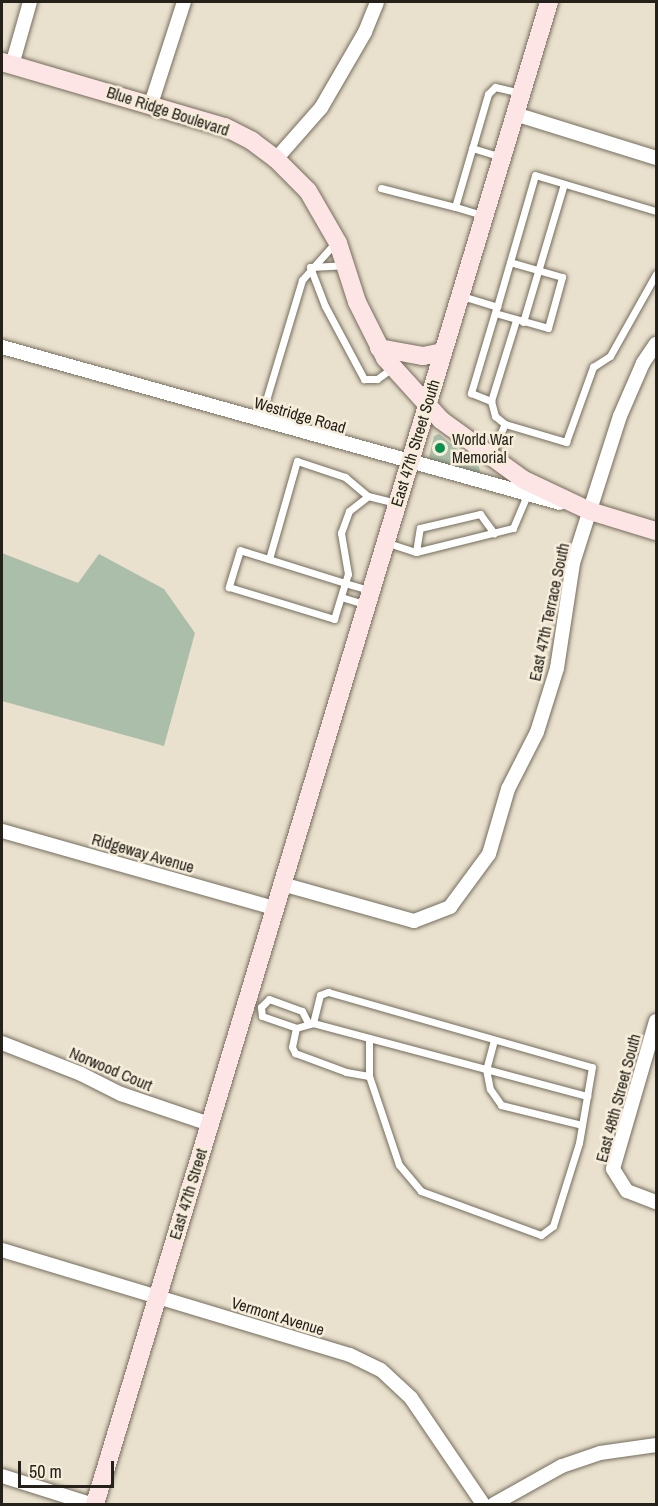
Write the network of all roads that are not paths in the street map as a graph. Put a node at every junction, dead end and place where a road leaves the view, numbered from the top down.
1 (30, 2) edge
2 (184, 2) edge
3 (377, 2) edge
4 (549, 2) edge
5 (7, 63) edge
6 (521, 93) junction
7 (151, 104) junction
8 (515, 114) junction
9 (472, 148) junction
10 (502, 157) junction
11 (657, 158) edge
12 (276, 159) junction
13 (564, 184) junction
14 (381, 188) dead end
15 (455, 207) junction
16 (657, 211) edge
17 (484, 216) junction
18 (337, 241) junction
19 (510, 262) junction
20 (345, 265) junction
21 (310, 267) junction
22 (538, 271) junction
23 (657, 273) edge
24 (460, 296) junction
25 (496, 310) junction
26 (520, 321) junction
27 (657, 344) edge
28 (2, 347) edge
29 (379, 348) junction
30 (443, 352) junction
31 (392, 368) junction
32 (491, 401) junction
33 (427, 404) junction
34 (260, 421) junction
35 (506, 424) junction
36 (489, 458) junction
37 (409, 464) junction
38 (528, 495) junction
39 (368, 496) junction
40 (397, 503) junction
41 (590, 511) junction
42 (657, 531) edge
43 (494, 532) junction
44 (385, 543) junction
45 (416, 552) junction
46 (269, 559) junction
47 (345, 583) junction
48 (341, 597) junction
49 (369, 597) junction
50 (2, 831) edge
51 (282, 884) junction
52 (275, 908) junction
53 (254, 1004) junction
54 (657, 1021) edge
55 (310, 1022) junction
56 (296, 1028) junction
57 (369, 1038) junction
58 (494, 1040) junction
59 (2, 1043) edge
60 (486, 1069) junction
61 (369, 1076) junction
62 (587, 1096) junction
63 (209, 1124) junction
64 (582, 1125) junction
65 (657, 1202) edge
66 (2, 1250) edge
67 (156, 1297) junction
68 (657, 1445) edge
69 (2, 1476) edge
70 (93, 1504) edge
71 (483, 1504) edge
72 (494, 1504) edge

1 - 5 street
2 - 7 street
3 - 12 street
4 - 6 main road, East 47th Street South
5 - 7 main road, Blue Ridge Boulevard
6 - 8 main road, East 47th Street South
6 - 9 lane
7 - 12 main road, Blue Ridge Boulevard
8 - 10 main road, East 47th Street South
8 - 11 street
9 - 10 lane
9 - 15 lane
10 - 17 main road, East 47th Street South
12 - 18 main road, Blue Ridge Boulevard
13 - 16 lane
13 - 19 lane
13 - 22 lane
14 - 15 lane
15 - 17 lane
17 - 24 main road, East 47th Street South
18 - 20 main road, Blue Ridge Boulevard
18 - 21 lane
19 - 22 lane
19 - 25 lane
20 - 21 lane
20 - 29 main road, Blue Ridge Boulevard
21 - 31 lane
21 - 34 lane
22 - 26 lane
22 - 26 lane
23 - 35 lane
24 - 25 lane
24 - 30 main road, East 47th Street South
25 - 26 lane
25 - 32 lane
26 - 32 lane
27 - 41 street, East 47th Terrace South
28 - 34 street, Westridge Road
29 - 30 main road
29 - 31 main road, Blue Ridge Boulevard
30 - 33 main road, East 47th Street South
31 - 33 main road, Blue Ridge Boulevard
32 - 35 lane
33 - 36 main road, Blue Ridge Boulevard
33 - 37 main road, East 47th Street South
34 - 37 street, Westridge Road
35 - 36 lane
36 - 41 main road, Blue Ridge Boulevard
37 - 38 street, Westridge Road
37 - 40 main road, East 47th Street South
38 - 41 street, Westridge Road
38 - 43 lane
39 - 40 lane
39 - 46 lane
39 - 47 lane
40 - 44 main road, East 47th Street South
41 - 42 main road, Blue Ridge Boulevard
41 - 51 street, East 47th Terrace South
43 - 45 lane
43 - 45 lane
44 - 45 lane
44 - 49 main road, East 47th Street South
46 - 47 lane
46 - 48 lane
47 - 48 lane
47 - 49 lane
48 - 49 lane
49 - 51 main road, East 47th Street South
50 - 52 street, Ridgeway Avenue
51 - 52 main road, East 47th Street
52 - 53 main road, East 47th Street
53 - 55 lane
53 - 56 lane
53 - 63 main road, East 47th Street
54 - 65 street, East 48th Street South
55 - 56 lane
55 - 57 lane
55 - 58 lane
56 - 61 lane
57 - 60 lane
57 - 61 lane
58 - 60 lane
58 - 62 lane
59 - 63 street, Norwood Court
60 - 62 lane
60 - 64 lane
61 - 64 lane
62 - 64 lane
63 - 67 main road, East 47th Street
66 - 67 street, Vermont Avenue
67 - 70 main road, East 47th Street
67 - 71 street, Vermont Avenue
68 - 72 street
69 - 70 street

